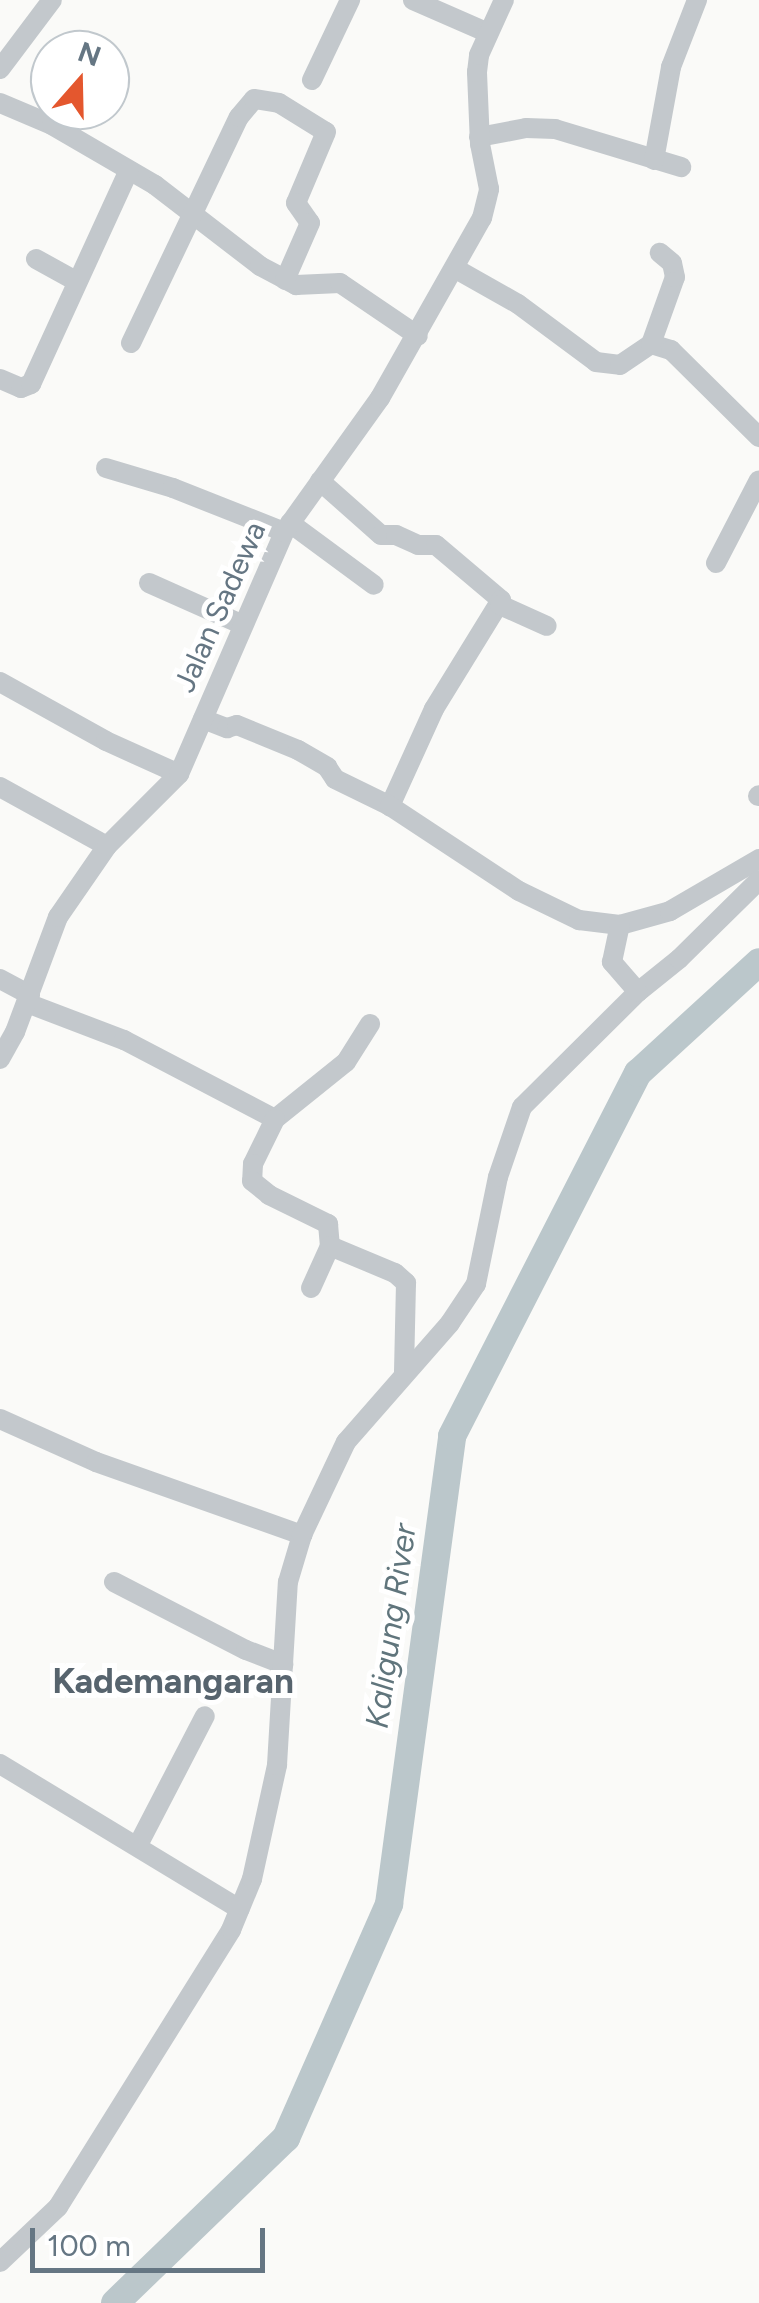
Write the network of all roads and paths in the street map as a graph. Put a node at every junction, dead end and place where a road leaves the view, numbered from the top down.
1 (52, 0) edge
2 (350, 0) edge
3 (413, 0) edge
4 (504, 0) edge
5 (696, 0) edge
6 (488, 32) junction
7 (0, 70) edge
8 (312, 80) dead end
9 (0, 102) edge
10 (492, 134) junction
11 (654, 160) junction
12 (681, 167) dead end
13 (129, 170) junction
14 (194, 213) junction
15 (660, 254) dead end
16 (36, 260) dead end
17 (465, 274) junction
18 (286, 280) junction
19 (76, 281) junction
20 (418, 336) junction
21 (131, 343) dead end
22 (651, 344) junction
23 (0, 378) edge
24 (759, 437) edge
25 (106, 468) dead end
26 (759, 480) edge
27 (327, 487) junction
28 (293, 528) junction
29 (716, 563) dead end
30 (149, 583) dead end
31 (374, 585) dead end
32 (500, 606) junction
33 (241, 624) junction
34 (547, 626) dead end
35 (0, 682) edge
36 (210, 721) junction
37 (179, 774) junction
38 (0, 787) edge
39 (390, 806) junction
40 (107, 846) junction
41 (759, 859) edge
42 (759, 880) edge
43 (620, 925) junction
44 (0, 979) edge
45 (638, 992) junction
46 (35, 1004) junction
47 (370, 1024) dead end
48 (0, 1058) edge
49 (275, 1119) junction
50 (330, 1246) junction
51 (310, 1288) dead end
52 (404, 1374) junction
53 (0, 1419) edge
54 (302, 1536) junction
55 (114, 1582) dead end
56 (283, 1664) junction
57 (206, 1716) dead end
58 (0, 1764) edge
59 (138, 1845) junction
60 (239, 1910) junction
61 (0, 2262) edge

1 - 7 street
2 - 8 street
3 - 6 street
4 - 6 street, Jalan Sadewa
5 - 11 street
6 - 10 street, Jalan Sadewa
9 - 13 street
10 - 11 street
10 - 17 street, Jalan Sadewa
11 - 12 street
13 - 14 street
13 - 19 street
14 - 18 street
14 - 18 street
14 - 21 street
15 - 22 street
16 - 19 street
17 - 20 street, Jalan Sadewa
17 - 22 street
18 - 20 street
19 - 23 street
20 - 27 street, Jalan Sadewa
22 - 24 street
25 - 28 street
26 - 29 street
27 - 28 street, Jalan Sadewa
27 - 32 street
28 - 31 street
28 - 33 street, Jalan Sadewa
30 - 33 street
32 - 34 street
32 - 39 street
33 - 36 street, Jalan Sadewa
35 - 37 street
36 - 37 street, Jalan Sadewa
36 - 39 street
37 - 40 street, Jalan Sadewa
38 - 40 street
39 - 43 street
40 - 46 street, Jalan Sadewa
41 - 43 street
42 - 45 street
43 - 45 street
44 - 46 street
45 - 52 street
46 - 48 street, Jalan Sadewa
46 - 49 street
47 - 49 street
49 - 50 street
50 - 51 street
50 - 52 street
52 - 54 street
53 - 54 street
54 - 56 street
55 - 56 street
56 - 60 street
57 - 59 street
58 - 59 street
59 - 60 street
60 - 61 street

